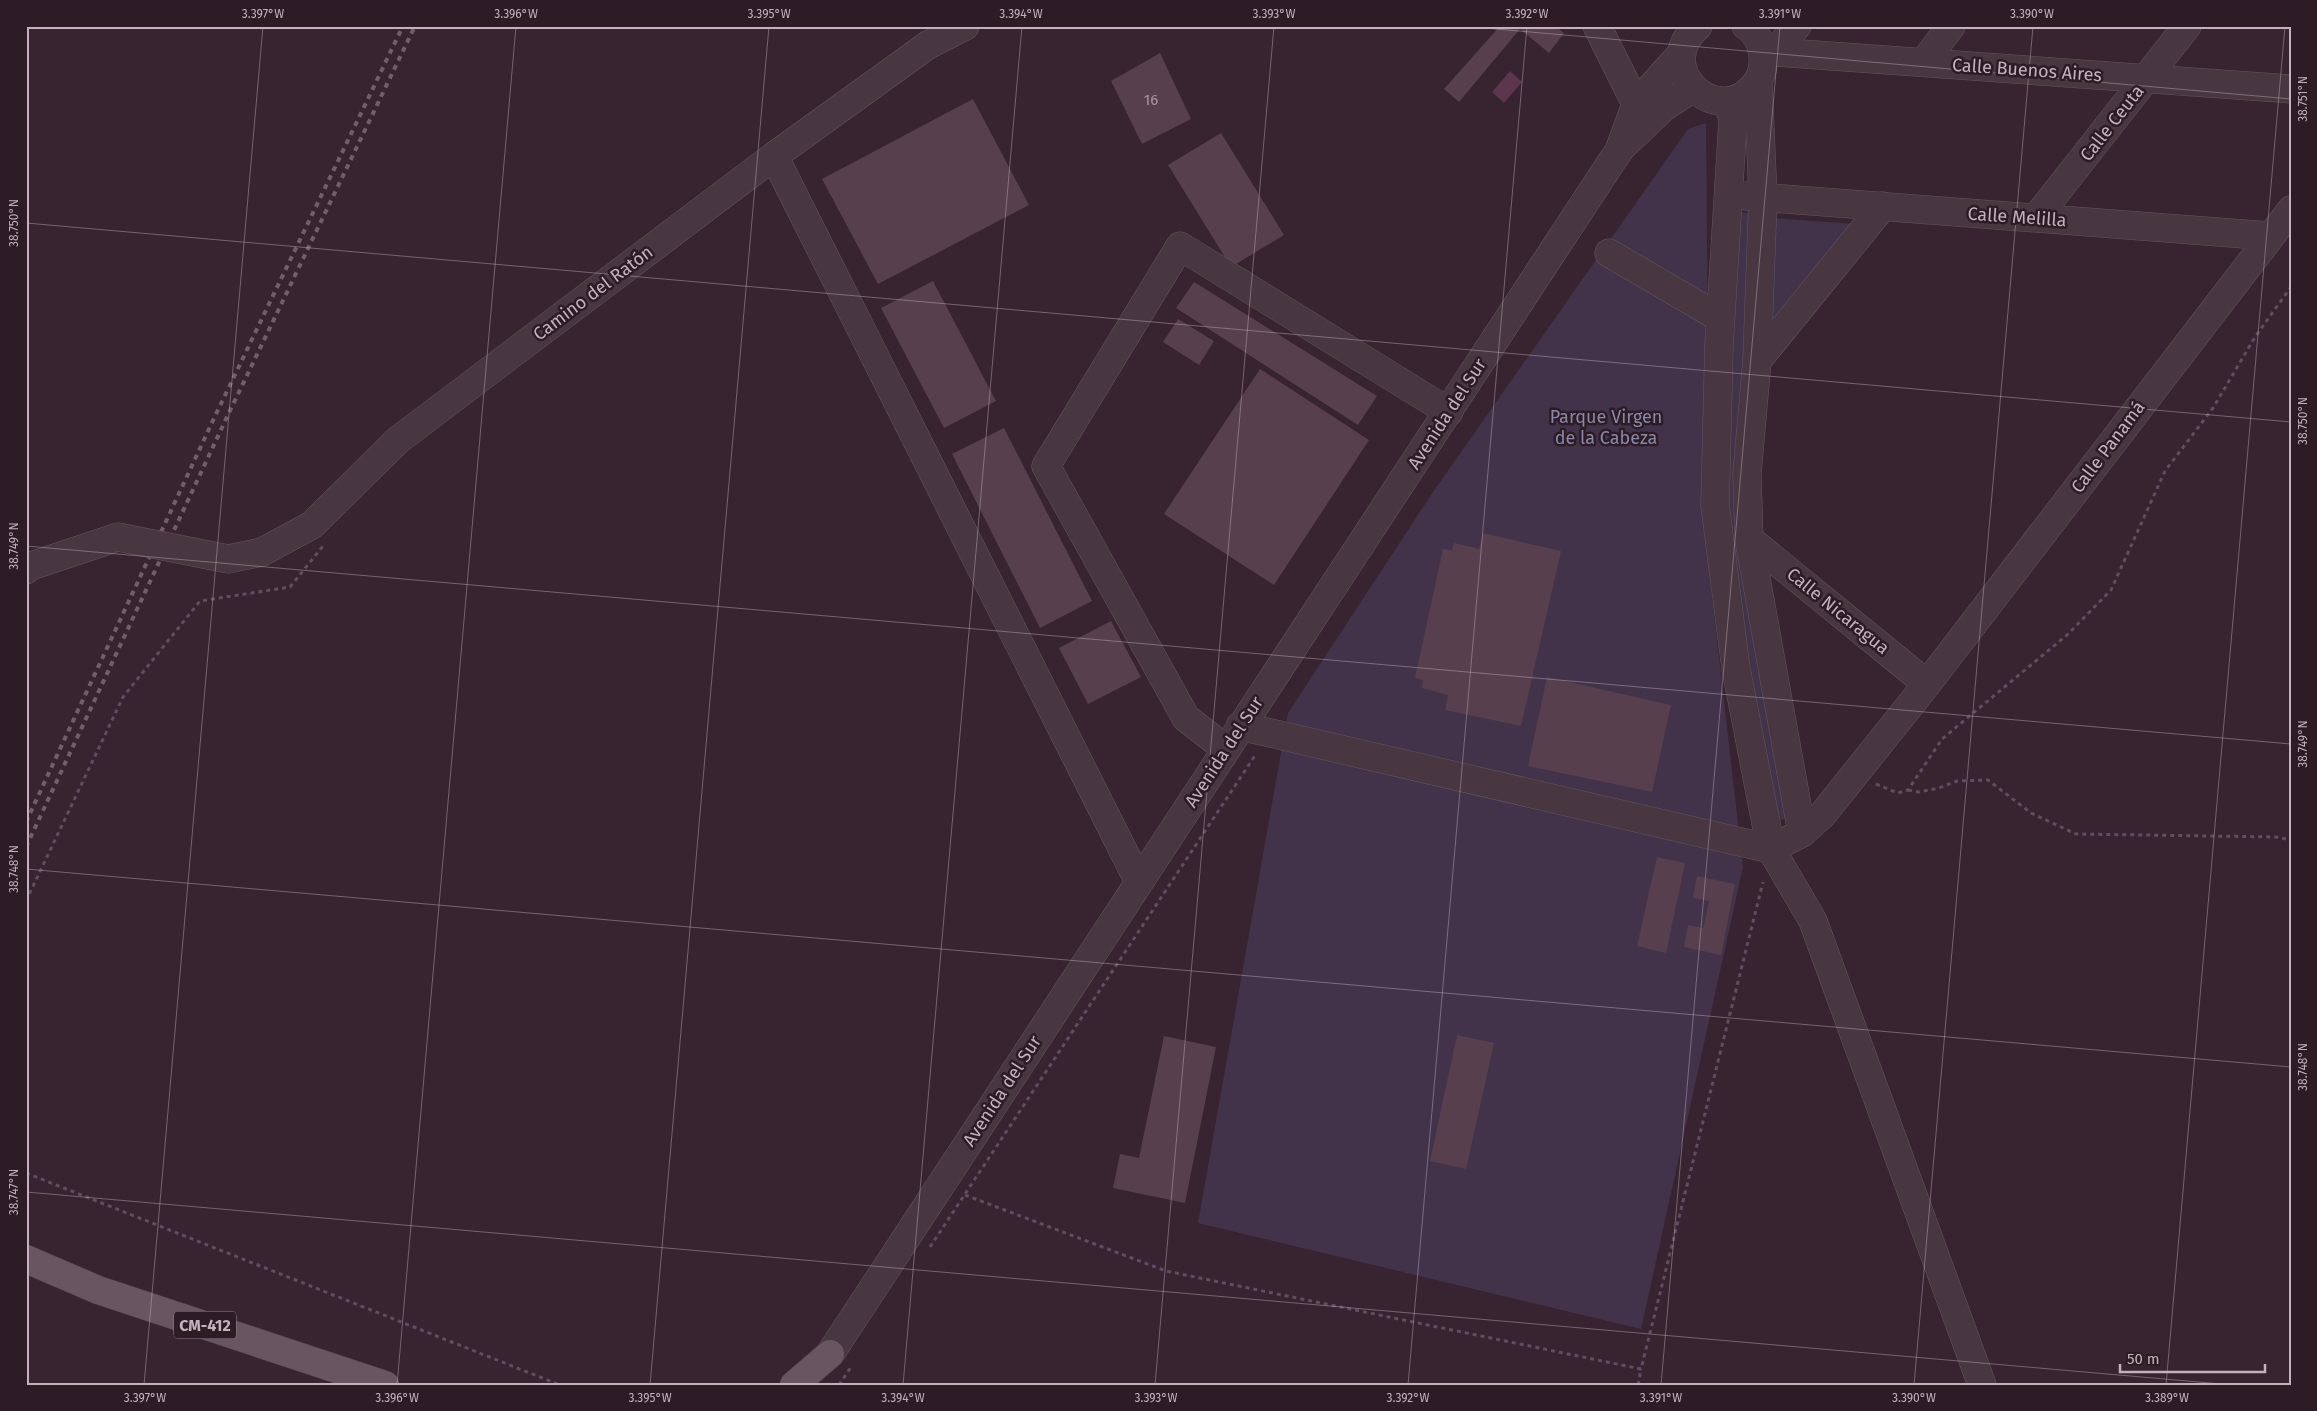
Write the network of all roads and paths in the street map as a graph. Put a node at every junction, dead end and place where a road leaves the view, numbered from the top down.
1 (965, 26) edge
2 (1597, 26) edge
3 (1698, 26) edge
4 (1797, 26) edge
5 (1951, 26) edge
6 (2187, 26) edge
7 (1748, 27) edge
8 (1769, 53) junction
9 (1681, 54) junction
10 (1924, 62) junction
11 (2146, 79) junction
12 (1758, 81) junction
13 (1693, 88) junction
14 (2291, 89) edge
15 (1727, 101) junction
16 (1636, 104) junction
17 (1618, 151) junction
18 (774, 156) junction
19 (1729, 195) junction
20 (1763, 196) junction
21 (1883, 206) junction
22 (2291, 210) edge
23 (2036, 218) junction
24 (2270, 236) junction
25 (1609, 253) dead end
26 (2291, 287) edge
27 (1720, 318) junction
28 (1757, 361) junction
29 (1449, 412) junction
30 (1749, 539) junction
31 (327, 541) dead end
32 (26, 570) edge
33 (1926, 684) junction
34 (1240, 726) junction
35 (1261, 747) dead end
36 (1226, 749) junction
37 (1856, 772) junction
38 (1908, 790) junction
39 (1802, 833) junction
40 (2291, 840) edge
41 (1771, 850) junction
42 (1139, 882) junction
43 (26, 901) edge
44 (26, 1173) edge
45 (964, 1195) junction
46 (926, 1253) dead end
47 (26, 1259) edge
48 (830, 1354) junction
49 (856, 1360) dead end
50 (1641, 1369) junction
51 (386, 1385) edge
52 (560, 1385) edge
53 (794, 1385) edge
54 (817, 1385) edge
55 (840, 1385) edge
56 (1638, 1385) edge
57 (1982, 1385) edge

1 - 18 street, Camino del Ratón
2 - 16 street
3 - 9 street, Avenida del Sur
4 - 8 street
5 - 10 street
6 - 11 street, Calle Ceuta
7 - 8 street
8 - 10 street, Calle Buenos Aires
8 - 12 street
9 - 13 street
9 - 16 street, Avenida del Sur
10 - 11 street, Calle Buenos Aires
11 - 14 street, Calle Buenos Aires
11 - 23 street, Calle Ceuta
12 - 15 street
12 - 20 street
13 - 15 street
13 - 17 street, Avenida del Sur
15 - 19 street
16 - 17 street, Avenida del Sur
17 - 29 street, Avenida del Sur
18 - 32 street, Camino del Ratón, bridge
18 - 42 street
19 - 20 street, Calle Melilla
19 - 27 street
20 - 21 street, Calle Melilla
20 - 28 street
21 - 23 street, Calle Melilla
21 - 28 street
22 - 24 street, Calle Panamá
23 - 24 street, Calle Melilla
24 - 33 street, Calle Panamá
25 - 27 street
26 - 38 path
27 - 41 street
28 - 30 street
29 - 34 street, Avenida del Sur
29 - 36 street
30 - 33 street, Calle Nicaragua
30 - 39 street
31 - 43 path
33 - 37 street, Calle Panamá
34 - 36 street, Avenida del Sur
34 - 41 street
35 - 45 path
36 - 42 street, Avenida del Sur
37 - 38 path
37 - 39 street, Calle Panamá
38 - 40 path
39 - 41 street, Calle Panamá
41 - 50 path
41 - 57 street
42 - 48 street, Avenida del Sur
44 - 52 path
45 - 46 path
45 - 50 path
47 - 51 main road, CM-412
48 - 53 main road, Avenida del Sur
48 - 54 main road, Avenida del Sur
49 - 55 path
50 - 56 path

